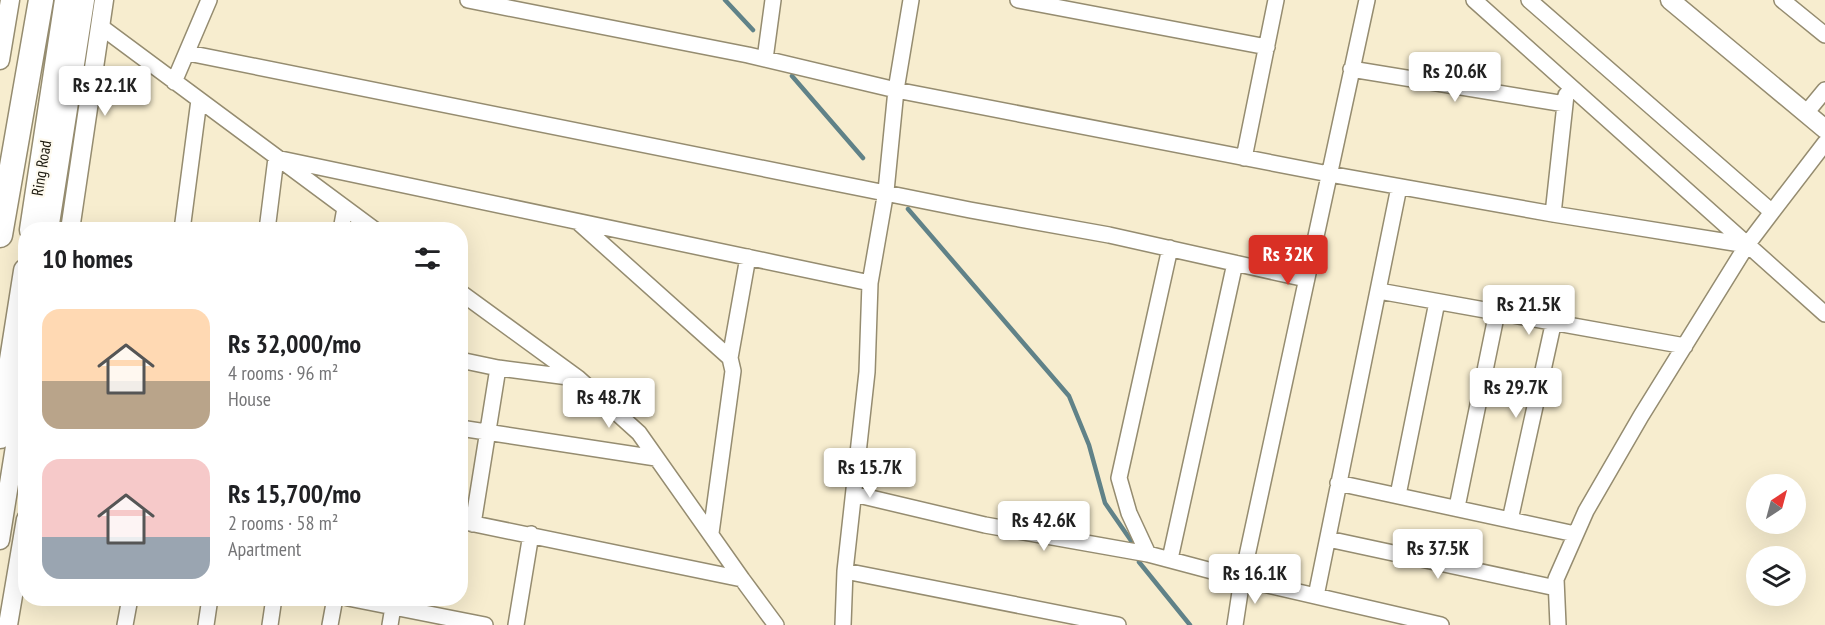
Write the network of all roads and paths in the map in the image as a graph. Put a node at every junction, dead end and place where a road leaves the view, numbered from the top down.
1 (10, 0) edge
2 (41, 0) edge
3 (68, 0) edge
4 (85, 0) edge
5 (104, 0) edge
6 (209, 0) edge
7 (468, 0) edge
8 (773, 0) edge
9 (911, 0) edge
10 (1018, 0) edge
11 (1276, 0) edge
12 (1367, 0) edge
13 (1474, 0) edge
14 (1529, 0) edge
15 (1670, 0) edge
16 (1782, 0) edge
17 (100, 26) junction
18 (1825, 35) edge
19 (1267, 47) junction
20 (188, 53) junction
21 (765, 58) junction
22 (0, 60) edge
23 (1351, 69) junction
24 (174, 82) junction
25 (1567, 85) junction
26 (896, 90) junction
27 (1825, 90) edge
28 (200, 100) junction
29 (1565, 104) junction
30 (1806, 113) junction
31 (1825, 129) edge
32 (1825, 143) edge
33 (276, 158) junction
34 (1244, 158) junction
35 (1329, 174) junction
36 (1399, 187) junction
37 (886, 191) junction
38 (345, 208) junction
39 (1772, 212) junction
40 (1553, 214) junction
41 (576, 220) junction
42 (33, 222) edge
43 (50, 222) edge
44 (71, 222) edge
45 (183, 222) edge
46 (268, 222) edge
47 (342, 222) edge
48 (364, 222) edge
49 (0, 235) edge
50 (1747, 245) junction
51 (1170, 248) junction
52 (748, 257) junction
53 (1235, 263) junction
54 (1306, 279) junction
55 (870, 283) junction
56 (1379, 291) junction
57 (468, 298) edge
58 (1437, 302) junction
59 (1497, 312) junction
60 (1825, 314) edge
61 (1553, 325) junction
62 (1685, 346) junction
63 (730, 358) junction
64 (468, 362) edge
65 (498, 368) junction
66 (578, 378) junction
67 (18, 383) edge
68 (18, 419) edge
69 (468, 429) edge
70 (488, 433) junction
71 (14, 439) edge
72 (656, 458) junction
73 (1338, 483) junction
74 (854, 494) junction
75 (1398, 495) junction
76 (1457, 507) junction
77 (468, 518) edge
78 (1510, 520) junction
79 (468, 522) edge
80 (711, 533) junction
81 (531, 534) junction
82 (1575, 534) junction
83 (1328, 539) junction
84 (0, 540) edge
85 (1148, 554) junction
86 (1170, 559) junction
87 (18, 566) edge
88 (845, 571) junction
89 (742, 579) junction
90 (1242, 579) junction
91 (1556, 588) junction
92 (1316, 596) junction
93 (128, 606) edge
94 (209, 606) edge
95 (273, 606) edge
96 (334, 606) edge
97 (388, 606) edge
98 (393, 607) junction
99 (449, 622) edge
100 (8, 625) edge
101 (125, 625) edge
102 (206, 625) edge
103 (270, 625) edge
104 (330, 625) edge
105 (390, 625) edge
106 (485, 625) edge
107 (516, 625) edge
108 (776, 625) edge
109 (843, 625) edge
110 (1118, 625) edge
111 (1235, 625) edge
112 (1441, 625) edge
113 (1558, 625) edge

1 - 22 street
2 - 49 highway, Ring Road
3 - 42 highway, Ring Road
4 - 43 street
5 - 17 street
6 - 20 street
7 - 21 street
8 - 21 street
9 - 26 street
10 - 19 street
11 - 19 street
12 - 23 street
13 - 25 street
14 - 39 street
15 - 30 street
16 - 18 street
17 - 24 street
17 - 44 street
19 - 34 street
20 - 24 street
20 - 37 street
21 - 26 street
23 - 29 street
23 - 35 street
24 - 28 street
25 - 29 street
25 - 50 street
26 - 34 street
26 - 37 street
27 - 30 street
28 - 33 street
28 - 45 street
29 - 40 street
30 - 31 street
32 - 39 street
33 - 38 street
33 - 41 street
33 - 46 street
34 - 35 street
35 - 36 street
35 - 54 street
36 - 40 street
36 - 56 street
37 - 51 street
37 - 55 street
38 - 47 street
38 - 48 street
39 - 50 street
40 - 50 street
41 - 52 street
41 - 63 street
50 - 60 street
50 - 62 street
51 - 53 street
51 - 85 street
52 - 55 street
52 - 63 street
53 - 54 street
53 - 86 street
54 - 90 street
55 - 74 street
56 - 58 street
56 - 73 street
57 - 66 street
58 - 59 street
58 - 75 street
59 - 61 street
59 - 76 street
61 - 62 street
61 - 78 street
62 - 82 street
63 - 80 street
64 - 65 street
65 - 66 street
65 - 70 street
66 - 72 street
67 - 71 highway
68 - 71 street
69 - 70 street
70 - 72 street
70 - 77 street
71 - 84 street
72 - 80 street
73 - 75 street
73 - 83 street
74 - 85 street
74 - 88 street
75 - 76 street
76 - 78 street
78 - 82 street
79 - 81 street
80 - 89 street
81 - 89 street
81 - 107 street
82 - 91 street
83 - 91 street
83 - 92 street
85 - 86 street
86 - 90 street
87 - 100 street
88 - 109 street
88 - 110 street
89 - 108 street
90 - 92 street
90 - 111 street
91 - 113 street
92 - 112 street
93 - 101 street
94 - 102 street
95 - 103 street
96 - 104 street
97 - 98 street
98 - 99 street
98 - 105 street
99 - 106 street

